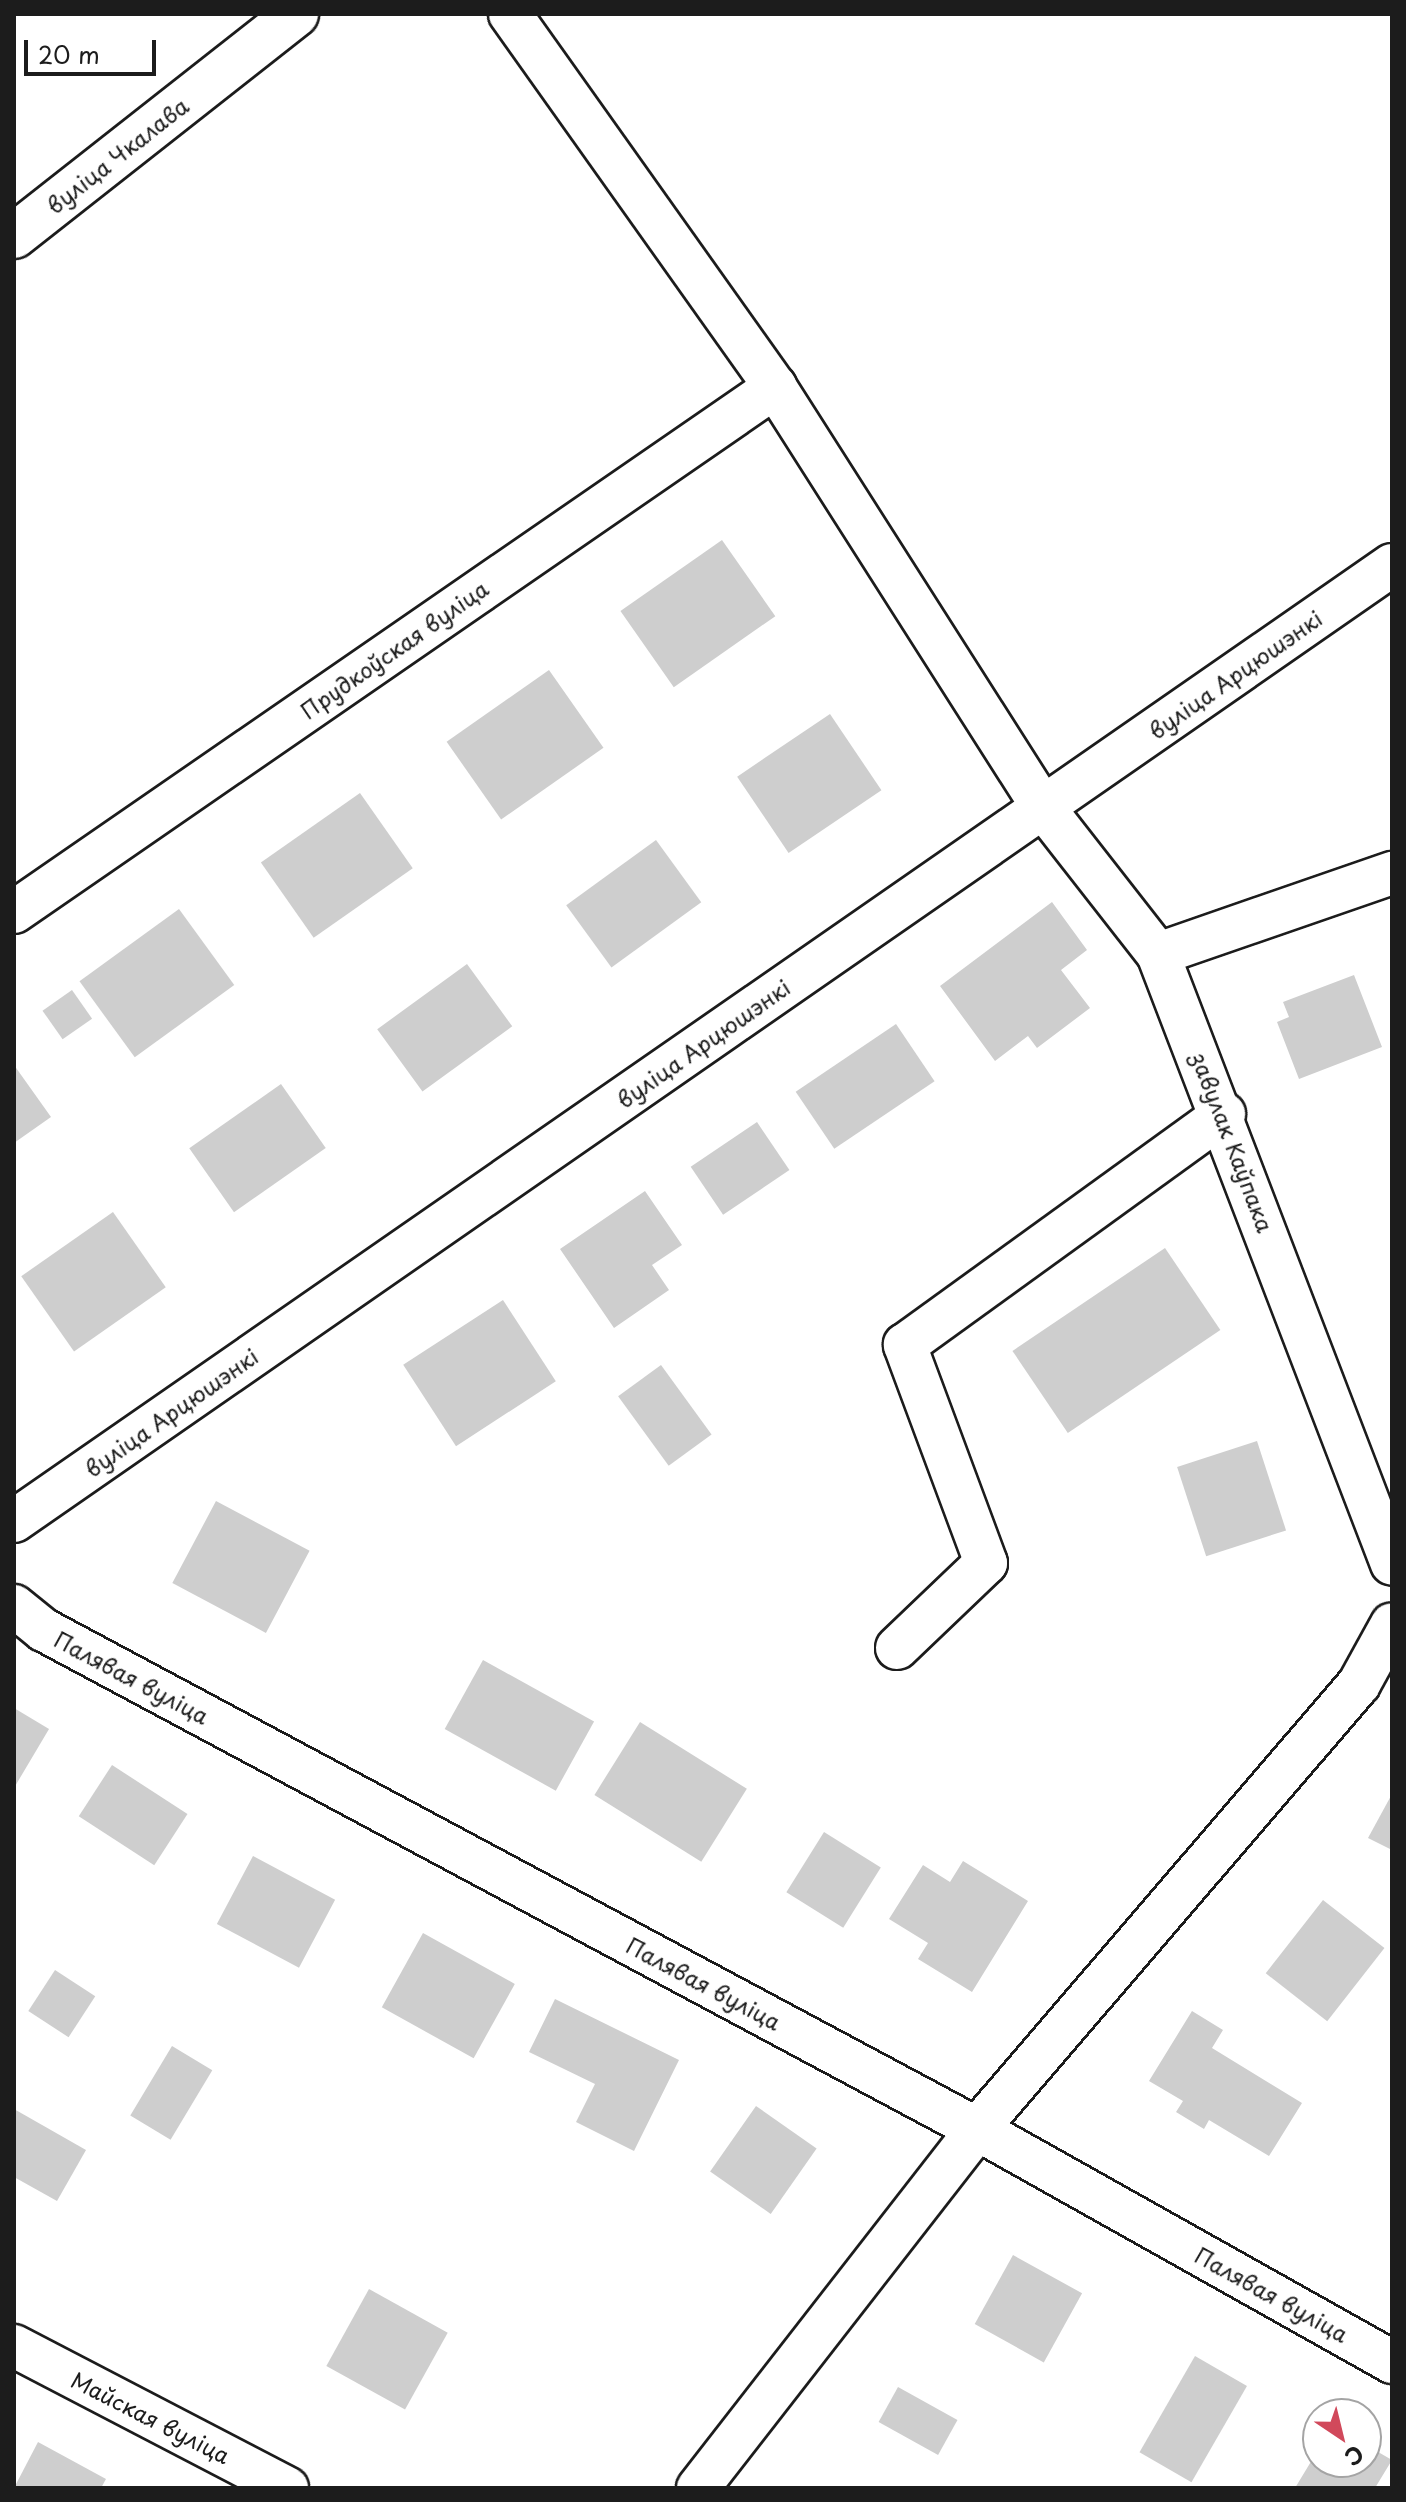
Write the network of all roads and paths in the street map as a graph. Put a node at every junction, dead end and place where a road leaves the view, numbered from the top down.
1 (296, 14) edge
2 (510, 14) edge
3 (14, 236) edge
4 (775, 387) junction
5 (1392, 565) edge
6 (1043, 807) junction
7 (1392, 873) edge
8 (14, 912) edge
9 (1158, 954) junction
10 (1224, 1114) junction
11 (14, 1521) edge
12 (1392, 1564) edge
13 (14, 1606) edge
14 (1392, 1624) edge
15 (897, 1648) dead end
16 (977, 2129) junction
17 (14, 2346) edge
18 (1392, 2362) edge
19 (287, 2488) edge
20 (698, 2488) edge

1 - 3 main road, вуліца Чкалава
2 - 4 street, завулак Каўпака
4 - 6 street, завулак Каўпака
4 - 8 street, Прудкоўская вуліца
5 - 6 street, вуліца Арцюшэнкі
6 - 9 street, завулак Каўпака
6 - 11 street, вуліца Арцюшэнкі
7 - 9 street
9 - 10 street, завулак Каўпака
10 - 12 street, завулак Каўпака
10 - 15 street
13 - 16 street, Палявая вуліца
14 - 16 street
16 - 18 street, Палявая вуліца
16 - 20 street
17 - 19 street, Майская вуліца

